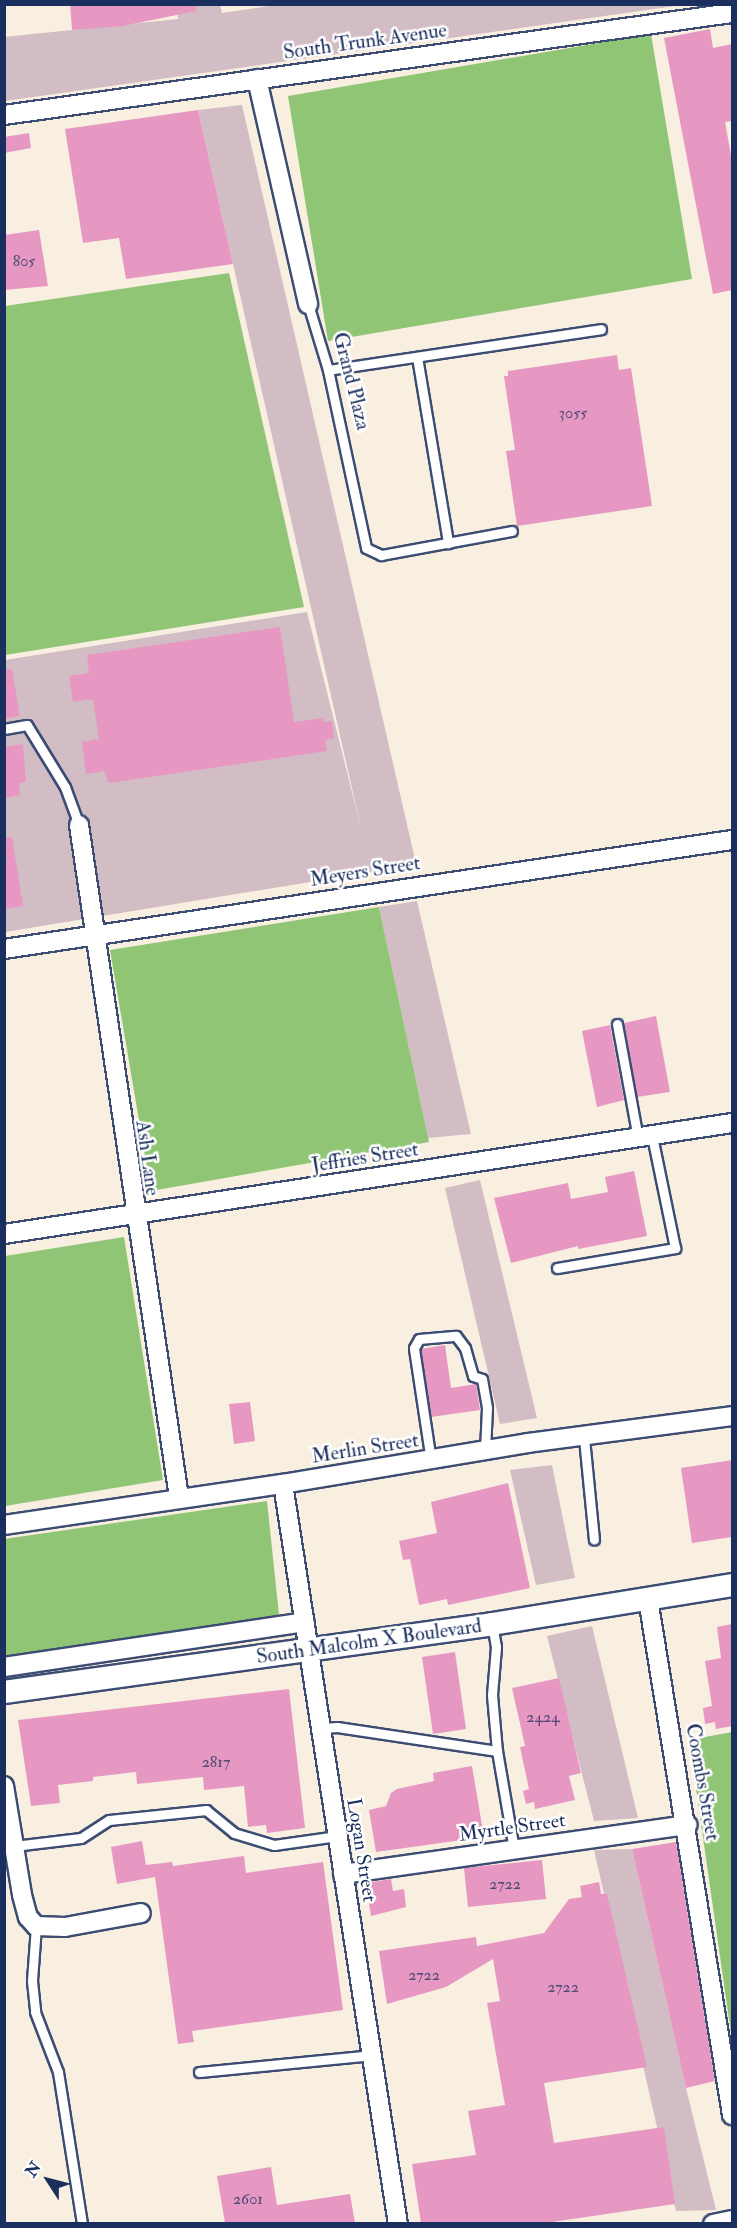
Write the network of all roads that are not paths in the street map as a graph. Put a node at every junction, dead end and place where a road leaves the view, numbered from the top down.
1 (732, 13) edge
2 (257, 79) junction
3 (4, 115) edge
4 (308, 304) joint
5 (602, 329) dead end
6 (417, 357) junction
7 (328, 370) junction
8 (512, 531) dead end
9 (448, 543) junction
10 (4, 729) edge
11 (79, 825) joint
12 (732, 840) edge
13 (93, 936) junction
14 (4, 949) edge
15 (616, 1024) dead end
16 (732, 1123) edge
17 (645, 1137) junction
18 (134, 1215) junction
19 (4, 1234) edge
20 (557, 1268) dead end
21 (732, 1416) edge
22 (584, 1438) junction
23 (485, 1451) junction
24 (431, 1461) junction
25 (283, 1484) junction
26 (179, 1497) junction
27 (4, 1525) edge
28 (594, 1540) dead end
29 (732, 1585) edge
30 (648, 1599) junction
31 (305, 1622) junction
32 (492, 1624) junction
33 (310, 1649) junction
34 (4, 1667) edge
35 (4, 1692) edge
36 (322, 1728) junction
37 (497, 1751) junction
38 (4, 1786) edge
39 (688, 1825) junction
40 (337, 1836) junction
41 (14, 1846) junction
42 (514, 1849) junction
43 (343, 1874) junction
44 (141, 1913) dead end
45 (36, 1926) junction
46 (371, 2055) junction
47 (199, 2072) dead end
48 (732, 2115) edge
49 (732, 2220) edge
50 (82, 2223) edge
51 (398, 2223) edge
52 (713, 2223) edge

1 - 2 street, South Trunk Avenue
2 - 3 street, South Trunk Avenue
2 - 4 street, Grand Plaza
4 - 7 lane, Grand Plaza
5 - 6 lane
6 - 7 lane
6 - 9 lane
7 - 9 lane, Grand Plaza
8 - 9 lane, Grand Plaza
10 - 11 lane
11 - 13 street, Ash Lane
12 - 13 street, Meyers Street
13 - 14 street, Meyers Street
13 - 18 street, Ash Lane
15 - 17 lane
16 - 17 street, Jeffries Street
17 - 18 street, Jeffries Street
17 - 20 lane
18 - 19 street, Jeffries Street
18 - 26 street, Ash Lane
21 - 22 street, Merlin Street
22 - 23 street, Merlin Street
22 - 28 lane
23 - 24 street, Merlin Street
23 - 24 lane
24 - 25 street, Merlin Street
25 - 26 street, Merlin Street
25 - 31 street, Logan Street
26 - 27 street, Merlin Street
29 - 30 street, South Malcolm X Boulevard
30 - 32 street, South Malcolm X Boulevard
30 - 39 street, Coombs Street
31 - 33 street, Logan Street
31 - 34 street
32 - 33 street, South Malcolm X Boulevard
32 - 37 lane
33 - 35 street, South Malcolm X Boulevard
33 - 36 street, Logan Street
36 - 37 lane
36 - 40 street, Logan Street
37 - 42 lane
38 - 41 street
39 - 42 street, Myrtle Street
39 - 48 street, Coombs Street
40 - 41 lane
40 - 43 street, Logan Street
41 - 45 street
42 - 43 street, Myrtle Street
43 - 46 street, Logan Street
44 - 45 street
45 - 50 lane
46 - 47 lane
46 - 51 street, Logan Street
49 - 52 street

